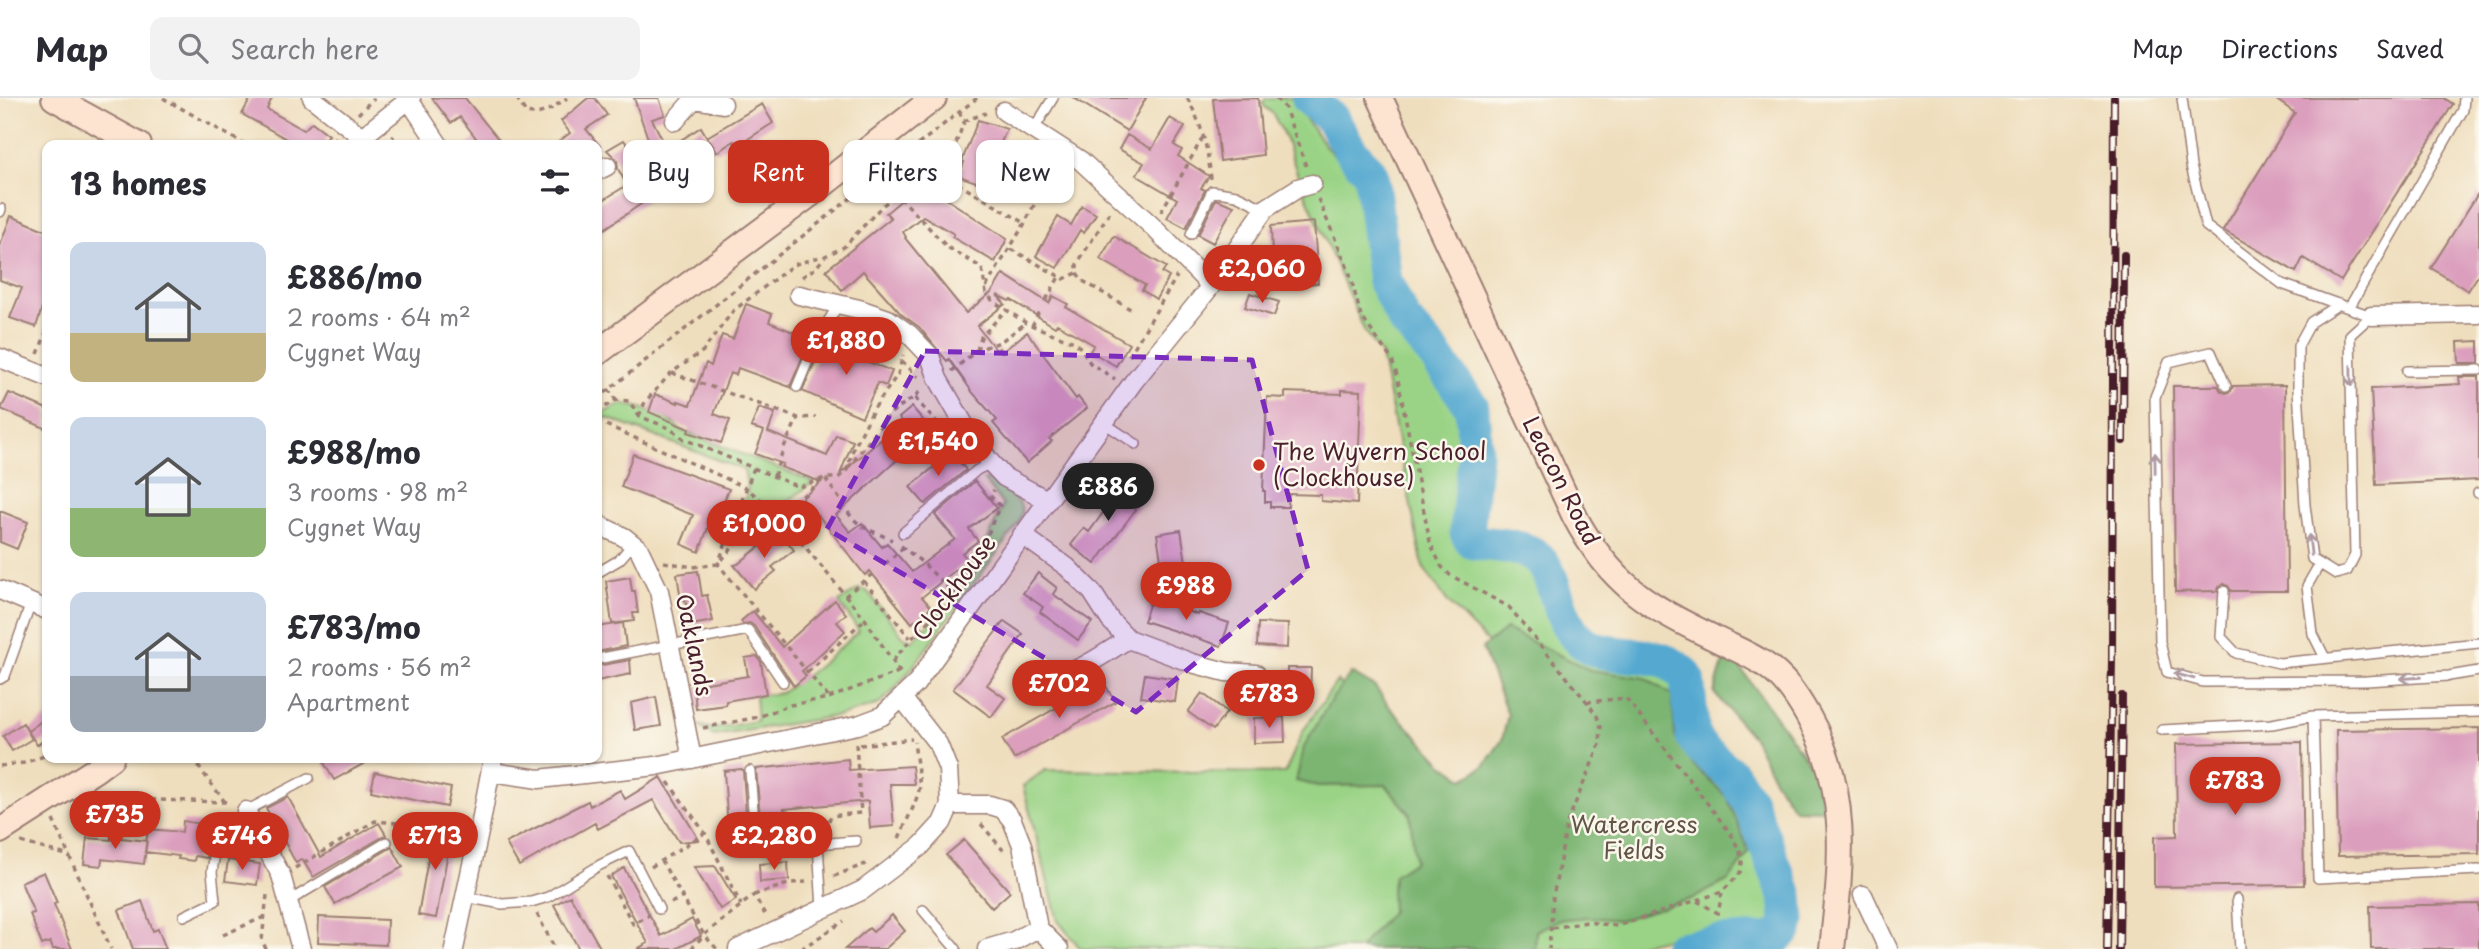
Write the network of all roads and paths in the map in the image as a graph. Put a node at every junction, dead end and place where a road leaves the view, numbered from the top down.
1 (54, 98) edge
2 (163, 98) edge
3 (312, 98) edge
4 (517, 98) edge
5 (567, 98) edge
6 (694, 98) edge
7 (934, 98) edge
8 (976, 98) edge
9 (1053, 98) edge
10 (1187, 98) edge
11 (1276, 98) edge
12 (1380, 98) edge
13 (2182, 98) edge
14 (2465, 98) edge
15 (410, 99) edge
16 (723, 104) dead end
17 (1004, 111) joint
18 (959, 112) junction
19 (421, 118) junction
20 (965, 120) junction
21 (675, 121) dead end
22 (1034, 129) junction
23 (1204, 135) junction
24 (130, 140) edge
25 (237, 140) edge
26 (358, 140) edge
27 (360, 140) edge
28 (390, 140) edge
29 (436, 140) edge
30 (957, 140) edge
31 (1051, 140) edge
32 (1074, 156) edge
33 (1312, 184) junction
34 (962, 186) edge
35 (1212, 191) junction
36 (1116, 194) junction
37 (886, 203) edge
38 (906, 203) edge
39 (1035, 203) edge
40 (1265, 209) junction
41 (1025, 223) junction
42 (1153, 226) junction
43 (1191, 234) dead end
44 (1010, 248) junction
45 (825, 256) junction
46 (1077, 273) junction
47 (1178, 274) dead end
48 (1059, 277) junction
49 (1212, 286) junction
50 (986, 287) junction
51 (799, 295) joint
52 (1046, 300) dead end
53 (839, 304) junction
54 (2339, 304) junction
55 (1040, 309) dead end
56 (2349, 309) junction
57 (1132, 310) dead end
58 (1005, 311) junction
59 (2479, 314) edge
60 (2371, 316) junction
61 (1026, 323) junction
62 (1032, 326) junction
63 (909, 334) junction
64 (602, 349) edge
65 (978, 349) junction
66 (0, 358) edge
67 (1128, 358) dead end
68 (902, 362) junction
69 (2479, 370) edge
70 (2407, 371) dead end
71 (671, 373) junction
72 (39, 374) edge
73 (1124, 376) junction
74 (938, 379) junction
75 (2226, 386) dead end
76 (797, 387) dead end
77 (608, 389) junction
78 (1107, 389) dead end
79 (602, 394) edge
80 (616, 400) junction
81 (602, 409) edge
82 (639, 416) junction
83 (816, 417) dead end
84 (798, 418) junction
85 (602, 423) edge
86 (1104, 423) junction
87 (1136, 444) dead end
88 (991, 463) junction
89 (754, 468) junction
90 (847, 469) junction
91 (774, 476) junction
92 (1004, 477) junction
93 (825, 478) junction
94 (746, 487) junction
95 (1047, 500) junction
96 (843, 505) dead end
97 (848, 512) dead end
98 (778, 514) junction
99 (602, 526) edge
100 (903, 533) joint
101 (1022, 536) junction
102 (904, 548) junction
103 (639, 552) junction
104 (718, 564) junction
105 (885, 564) dead end
106 (2319, 565) junction
107 (602, 570) edge
108 (876, 571) dead end
109 (864, 581) junction
110 (0, 590) edge
111 (2224, 591) dead end
112 (954, 594) junction
113 (845, 596) junction
114 (39, 607) edge
115 (864, 619) junction
116 (910, 638) junction
117 (1128, 639) junction
118 (2479, 643) edge
119 (669, 644) junction
120 (602, 658) edge
121 (2325, 658) junction
122 (893, 661) junction
123 (2479, 671) edge
124 (808, 672) junction
125 (898, 672) junction
126 (1040, 677) dead end
127 (0, 679) edge
128 (783, 682) dead end
129 (909, 692) junction
130 (1256, 694) dead end
131 (829, 698) junction
132 (1587, 702) junction
133 (2479, 712) edge
134 (2313, 716) junction
135 (853, 726) junction
136 (2162, 730) dead end
137 (687, 731) junction
138 (914, 739) dead end
139 (856, 745) junction
140 (42, 757) edge
141 (692, 759) junction
142 (104, 763) edge
143 (196, 763) edge
144 (492, 765) edge
145 (0, 766) edge
146 (656, 766) junction
147 (750, 771) dead end
148 (309, 778) dead end
149 (75, 783) junction
150 (46, 802) junction
151 (225, 802) junction
152 (950, 805) junction
153 (248, 813) junction
154 (4, 828) edge
155 (705, 833) junction
156 (856, 841) dead end
157 (387, 842) dead end
158 (818, 844) junction
159 (70, 856) junction
160 (661, 860) junction
161 (600, 865) junction
162 (2479, 870) edge
163 (641, 873) junction
164 (267, 892) dead end
165 (1722, 892) junction
166 (1863, 895) dead end
167 (465, 897) junction
168 (682, 897) junction
169 (2237, 899) dead end
170 (289, 901) junction
171 (1697, 901) junction
172 (531, 902) junction
173 (741, 905) junction
174 (659, 909) junction
175 (822, 909) junction
176 (923, 910) dead end
177 (184, 916) dead end
178 (264, 917) junction
179 (1038, 928) junction
180 (1552, 928) junction
181 (775, 931) junction
182 (223, 935) dead end
183 (704, 935) junction
184 (111, 949) edge
185 (266, 949) edge
186 (301, 949) edge
187 (454, 949) edge
188 (555, 949) edge
189 (691, 949) edge
190 (717, 949) edge
191 (738, 949) edge
192 (956, 949) edge
193 (987, 949) edge
194 (1059, 949) edge
195 (1549, 949) edge
196 (1832, 949) edge
197 (1888, 949) edge
198 (2240, 949) edge

1 - 24 street
2 - 25 path
3 - 26 street
4 - 5 path
6 - 16 street
6 - 21 street
7 - 64 street
8 - 18 path
9 - 22 lane
10 - 23 path
11 - 33 path
12 - 196 street, Leacon Road
13 - 54 lane
14 - 56 lane
15 - 19 street
15 - 27 street
17 - 20 path
17 - 22 street
18 - 20 path
18 - 77 path
19 - 28 path
19 - 29 street
20 - 30 path
22 - 31 street
23 - 35 path
23 - 42 path
32 - 36 street
33 - 40 street, Clockhouse
33 - 132 path
34 - 41 path
35 - 40 lane
35 - 43 lane
36 - 42 street
36 - 46 path
37 - 45 path
38 - 50 path
39 - 41 path
40 - 49 street, Clockhouse
41 - 44 path
42 - 49 street
44 - 48 path
44 - 50 path
45 - 51 path
45 - 71 path
46 - 48 path
46 - 57 path
47 - 67 path
48 - 52 path
49 - 73 street, Clockhouse
50 - 58 path
51 - 53 street
53 - 63 street
53 - 76 lane
54 - 56 lane
106 -> 54 lane
55 - 62 path
56 - 60 lane
58 - 61 path
58 - 65 path
59 - 60 street
60 -> 106 lane
61 - 62 path
61 - 65 path
62 - 73 path
63 - 68 path
63 - 74 street
65 - 74 path
66 - 72 street
68 - 90 path
68 - 90 path
69 - 70 lane
71 - 82 path
71 - 84 path
73 - 78 path
73 - 86 street, Clockhouse
74 - 88 street
123 -> 75 lane
77 - 79 path
77 - 80 path
80 - 81 path
80 - 82 path
82 - 89 path
83 - 84 path
84 - 91 path
85 - 94 path
86 - 87 lane
86 - 95 street, Clockhouse
88 - 92 street
88 - 100 lane
89 - 91 path
89 - 94 path
90 - 93 path
91 - 93 path
92 - 95 street
92 - 112 path
93 - 96 path
93 - 98 path
94 - 98 path
94 - 104 path
95 - 101 street, Clockhouse
97 - 102 path
98 - 104 path
98 - 113 path
99 - 103 street
100 - 102 path
101 - 117 street
101 - 129 street, Clockhouse
102 - 105 path
102 - 112 path
103 - 104 path
103 - 107 lane
103 - 119 street, Oaklands
104 - 124 path
106 - 121 lane
108 - 109 path
109 - 113 path
109 - 116 path
110 - 114 street
111 - 121 lane
112 - 116 path
113 - 115 path
114 - 127 lane
115 - 122 path
115 - 124 path
116 - 122 path
117 - 126 street
117 - 130 street
118 - 121 lane
119 - 120 lane
119 - 128 lane
119 - 137 street, Oaklands
122 - 125 path
124 - 131 path
125 - 129 path
125 - 131 path
129 - 135 street, Clockhouse
129 - 152 street
131 - 137 path
132 - 165 path
132 - 180 path
133 - 134 lane
134 - 136 lane
134 - 162 lane
135 - 139 path
135 - 141 street, Clockhouse
137 - 141 street, Oaklands
138 - 139 path
139 - 158 path
140 - 145 path
141 - 146 street, Clockhouse
142 - 149 street
143 - 151 path
144 - 146 street, Clockhouse
144 - 167 street
146 - 155 path
147 - 158 lane
148 - 153 lane
149 - 150 street
149 - 151 path
150 - 154 street
150 - 159 path
151 - 153 path
152 - 175 street
152 - 179 street
153 - 170 street
153 - 177 lane
154 - 159 path
155 - 160 path
155 - 173 path
156 - 158 lane
157 - 170 lane
158 - 175 lane
159 - 184 path
160 - 163 path
160 - 168 path
161 - 163 lane
161 - 172 lane
161 - 174 path
163 - 174 lane
164 - 178 path
165 - 171 path
165 - 171 path
166 - 197 street
167 - 172 lane
167 - 187 street
168 - 174 path
168 - 183 path
169 - 198 lane
170 - 186 street
171 - 180 path
172 - 188 path
173 - 181 path
173 - 183 path
175 - 181 street
176 - 192 lane
178 - 182 path
178 - 185 path
179 - 193 street
179 - 194 street
180 - 195 path
181 - 191 street
183 - 189 path
183 - 190 path

